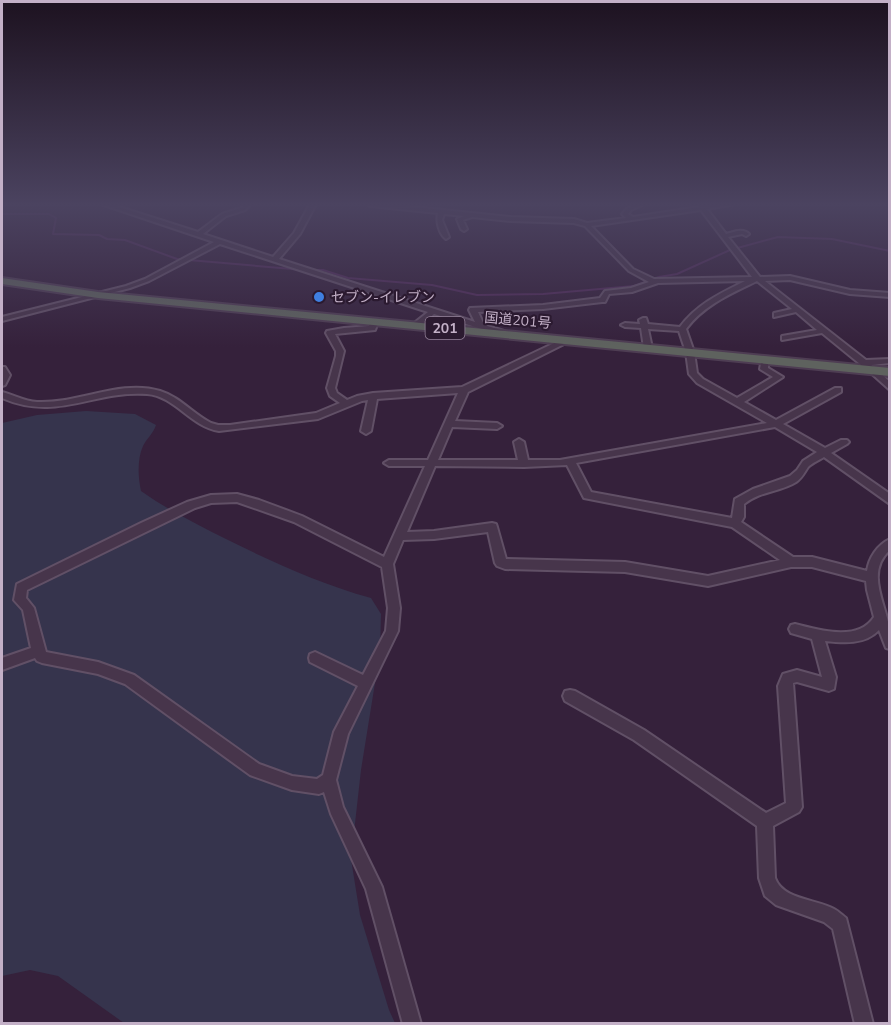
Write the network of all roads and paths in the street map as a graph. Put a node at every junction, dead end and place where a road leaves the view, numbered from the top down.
1 (200, 252) edge
2 (249, 252) edge
3 (283, 252) edge
4 (614, 252) edge
5 (737, 252) edge
6 (274, 260) junction
7 (756, 278) junction
8 (652, 280) junction
9 (2, 281) edge
10 (98, 295) junction
11 (890, 295) edge
12 (797, 310) junction
13 (432, 312) junction
14 (777, 315) dead end
15 (2, 319) edge
16 (374, 322) junction
17 (643, 322) junction
18 (626, 325) dead end
19 (416, 326) junction
20 (481, 327) junction
21 (682, 329) junction
22 (822, 331) junction
23 (505, 334) junction
24 (785, 338) dead end
25 (565, 340) junction
26 (648, 348) junction
27 (690, 352) junction
28 (765, 360) junction
29 (890, 361) edge
30 (869, 367) junction
31 (2, 369) edge
32 (890, 372) edge
33 (2, 383) edge
34 (890, 388) edge
35 (464, 390) junction
36 (838, 390) dead end
37 (2, 395) edge
38 (373, 396) junction
39 (737, 402) junction
40 (347, 404) junction
41 (449, 424) junction
42 (776, 424) junction
43 (497, 426) dead end
44 (366, 431) dead end
45 (519, 442) dead end
46 (844, 442) dead end
47 (824, 452) junction
48 (570, 461) junction
49 (389, 463) dead end
50 (524, 464) junction
51 (431, 465) junction
52 (890, 500) edge
53 (735, 523) junction
54 (401, 536) junction
55 (890, 543) edge
56 (791, 562) junction
57 (387, 564) junction
58 (870, 577) junction
59 (880, 618) junction
60 (795, 629) dead end
61 (817, 635) junction
62 (890, 644) edge
63 (38, 651) junction
64 (315, 658) dead end
65 (2, 664) edge
66 (366, 683) junction
67 (570, 696) dead end
68 (329, 780) junction
69 (765, 822) junction
70 (412, 1023) edge
71 (864, 1023) edge

1 - 10 street
2 - 6 street
3 - 6 street
4 - 8 street
5 - 7 street
6 - 13 street
7 - 8 street
7 - 11 street
7 - 12 street
7 - 21 street
8 - 20 street
9 - 10 highway, 国道201号 / 201
10 - 15 street
10 - 16 highway, 国道201号 / 201
12 - 14 street
12 - 22 street
13 - 19 street
13 - 20 street
16 - 19 highway, 国道201号 / 201
16 - 40 street
17 - 18 street
17 - 21 street
17 - 26 street
19 - 23 highway, 国道201号 / 201
20 - 23 street
21 - 27 street
22 - 24 street
22 - 30 street
23 - 25 highway, 国道201号 / 201
25 - 26 highway, 国道201号 / 201
25 - 35 street
26 - 27 highway, 国道201号 / 201
27 - 28 highway, 国道201号 / 201
27 - 39 street
28 - 30 highway, 国道201号 / 201
28 - 39 street
29 - 30 street
30 - 32 highway, 国道201号 / 201
30 - 34 street
31 - 33 street
35 - 38 street
35 - 41 street
36 - 42 street
37 - 40 street
38 - 40 street
38 - 44 street
39 - 42 street
41 - 43 street
41 - 51 street
42 - 47 street
42 - 48 street
45 - 50 street
46 - 47 street
47 - 52 street
47 - 53 street
48 - 50 street
48 - 53 street
49 - 51 street
50 - 51 street
51 - 54 street
53 - 56 street
54 - 56 street
54 - 57 street
55 - 58 street
56 - 58 street
57 - 63 street
57 - 66 street
58 - 59 street
59 - 61 street
59 - 62 street
60 - 61 street
61 - 69 street
63 - 65 street
63 - 68 street
64 - 66 street
66 - 68 street
67 - 69 street
68 - 70 street
69 - 71 street

